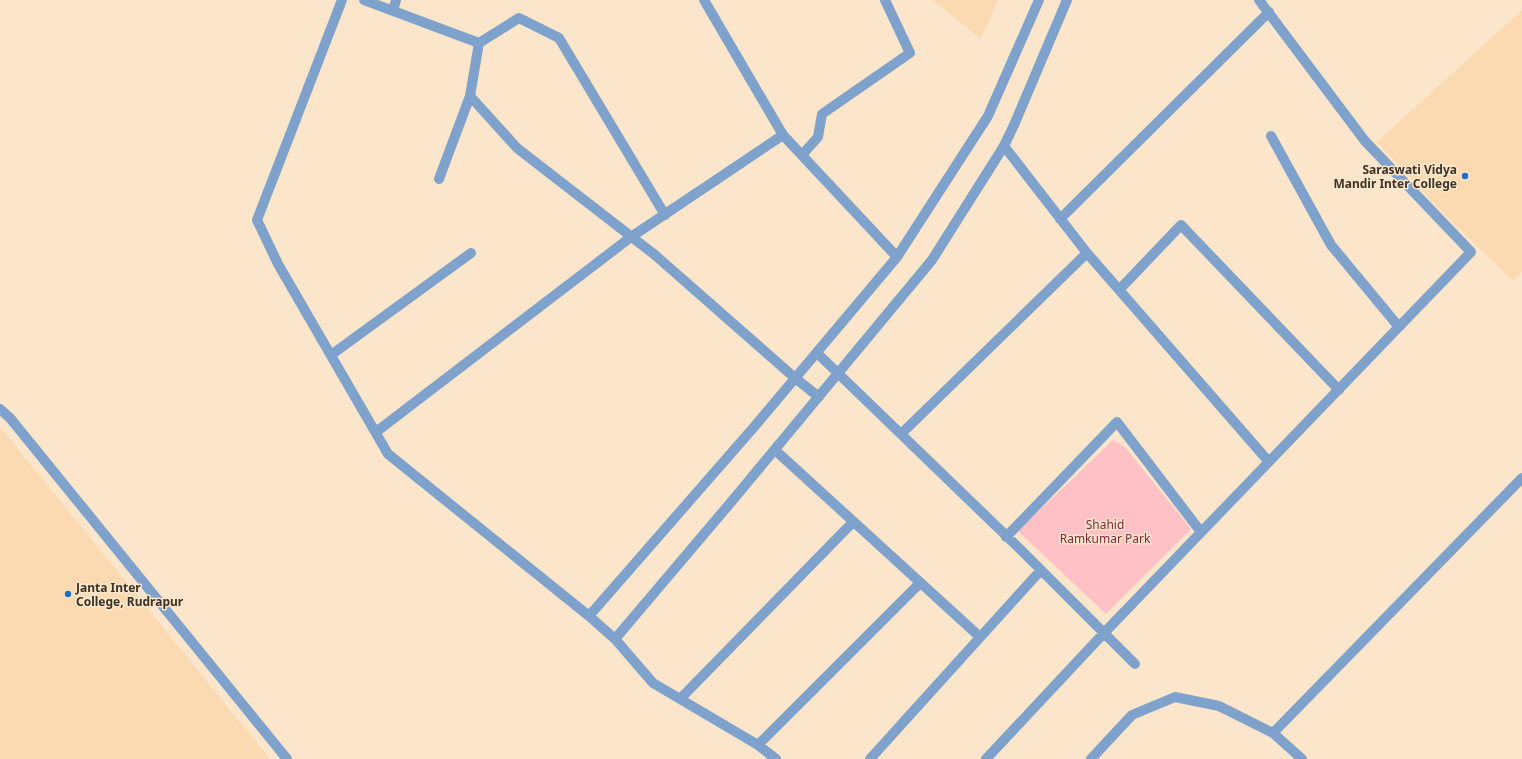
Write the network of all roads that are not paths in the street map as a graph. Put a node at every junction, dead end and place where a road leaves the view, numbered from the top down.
1 (342, 0) edge
2 (364, 0) edge
3 (396, 0) edge
4 (704, 0) edge
5 (885, 0) edge
6 (1039, 0) edge
7 (1067, 0) edge
8 (1259, 0) edge
9 (393, 11) junction
10 (1268, 12) junction
11 (479, 43) junction
12 (470, 96) junction
13 (783, 135) junction
14 (1270, 136) dead end
15 (1004, 146) junction
16 (802, 155) junction
17 (439, 179) dead end
18 (665, 215) junction
19 (1060, 219) junction
20 (631, 237) junction
21 (1087, 253) junction
22 (471, 254) dead end
23 (897, 257) junction
24 (1119, 290) junction
25 (1399, 327) junction
26 (816, 353) junction
27 (330, 355) junction
28 (838, 374) junction
29 (795, 378) junction
30 (1339, 390) junction
31 (819, 397) junction
32 (0, 410) edge
33 (376, 432) junction
34 (901, 434) junction
35 (775, 450) junction
36 (1269, 462) junction
37 (1522, 478) edge
38 (853, 522) junction
39 (1201, 532) junction
40 (1006, 537) junction
41 (1041, 570) junction
42 (920, 583) junction
43 (590, 616) junction
44 (1104, 633) junction
45 (980, 638) junction
46 (615, 639) junction
47 (1135, 664) dead end
48 (680, 699) junction
49 (1273, 733) junction
50 (758, 745) junction
51 (287, 759) edge
52 (776, 759) edge
53 (870, 759) edge
54 (986, 759) edge
55 (1091, 759) edge
56 (1302, 759) edge

1 - 27 street
2 - 9 street
3 - 9 street
4 - 13 street
5 - 16 street
6 - 23 street
7 - 15 street
8 - 10 street
9 - 11 street
10 - 19 street
10 - 25 street
11 - 12 street
11 - 18 street
12 - 17 street
12 - 20 street
13 - 16 street
13 - 18 street
14 - 25 street
15 - 19 street
15 - 28 street
16 - 23 street
18 - 20 street
19 - 21 street
20 - 29 street
20 - 33 street
21 - 24 street
21 - 34 street
22 - 27 street
23 - 26 street
24 - 30 street
24 - 36 street
25 - 30 street
26 - 28 street
26 - 29 street
27 - 33 street
28 - 31 street
28 - 34 street
29 - 31 street
29 - 43 street
30 - 36 street
31 - 35 street
32 - 51 street
33 - 43 street
34 - 40 street
35 - 38 street
35 - 46 street
36 - 39 street
37 - 49 street
38 - 42 street
38 - 48 street
39 - 40 street
39 - 44 street
40 - 41 street
41 - 44 street
41 - 45 street
42 - 45 street
42 - 50 street
43 - 46 street
44 - 47 street
44 - 54 street
45 - 53 street
46 - 48 street
48 - 50 street
49 - 55 street
49 - 56 street
50 - 52 street

